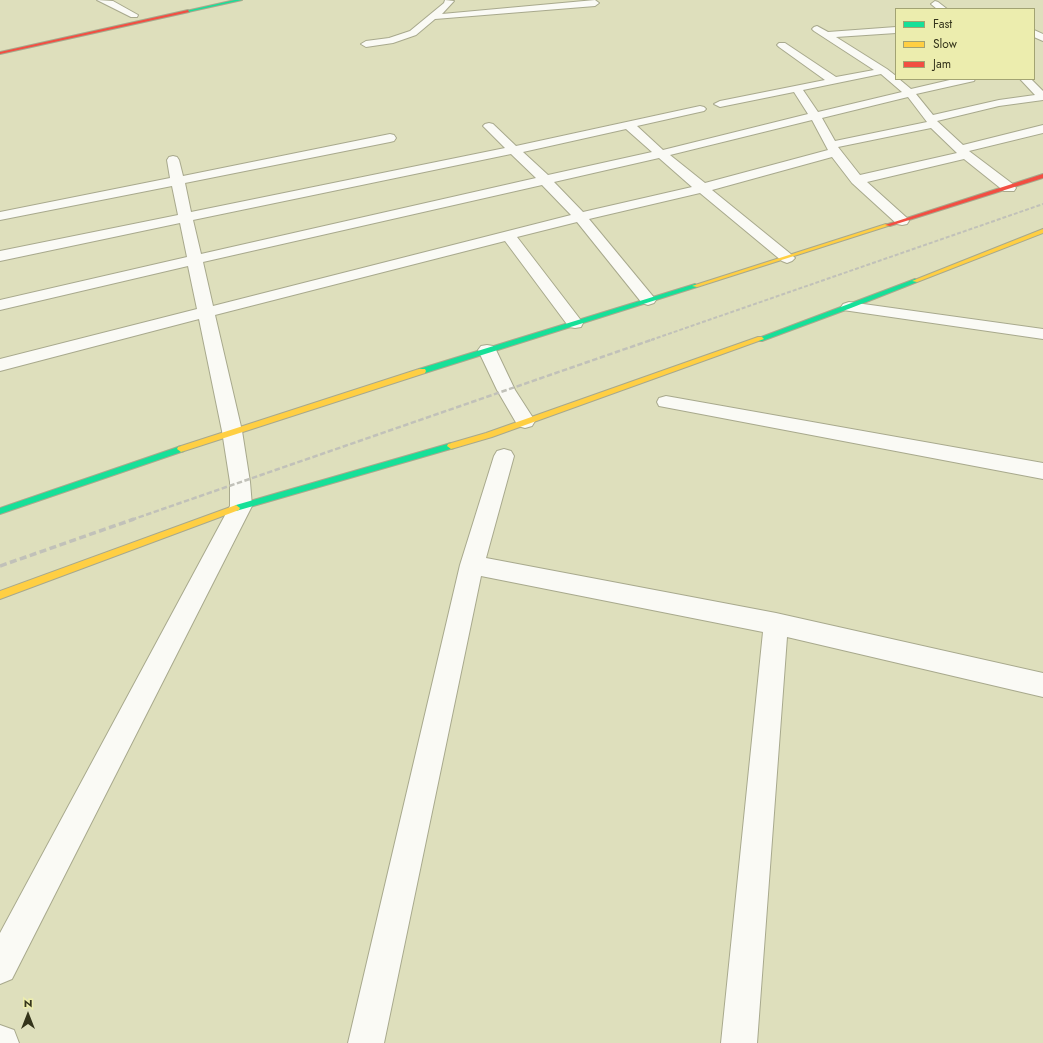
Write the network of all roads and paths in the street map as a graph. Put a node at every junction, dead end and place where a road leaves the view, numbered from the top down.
1 (101, 0) edge
2 (202, 0) edge
3 (240, 0) edge
4 (449, 0) edge
5 (595, 3) dead end
6 (935, 4) dead end
7 (941, 8) edge
8 (134, 15) junction
9 (432, 17) junction
10 (817, 29) dead end
11 (895, 30) edge
12 (828, 35) junction
13 (0, 44) edge
14 (366, 44) dead end
15 (782, 45) dead end
16 (0, 53) edge
17 (883, 67) junction
18 (895, 79) edge
19 (896, 80) edge
20 (965, 80) edge
21 (1026, 80) edge
22 (834, 81) junction
23 (796, 88) junction
24 (910, 93) junction
25 (1043, 97) edge
26 (720, 104) dead end
27 (700, 109) dead end
28 (815, 116) junction
29 (932, 121) junction
30 (629, 124) junction
31 (489, 126) dead end
32 (1043, 129) edge
33 (390, 138) dead end
34 (833, 148) junction
35 (513, 150) junction
36 (964, 152) junction
37 (661, 154) junction
38 (173, 160) dead end
39 (1043, 176) edge
40 (177, 179) junction
41 (857, 180) junction
42 (546, 181) junction
43 (703, 188) junction
44 (1009, 188) junction
45 (0, 216) edge
46 (184, 217) junction
47 (580, 217) junction
48 (902, 221) junction
49 (508, 235) junction
50 (1039, 235) edge
51 (0, 256) edge
52 (787, 258) junction
53 (193, 260) junction
54 (648, 300) junction
55 (0, 305) edge
56 (849, 307) junction
57 (205, 312) junction
58 (575, 323) junction
59 (1043, 334) edge
60 (487, 350) junction
61 (0, 365) edge
62 (666, 402) dead end
63 (526, 422) junction
64 (232, 431) junction
65 (504, 456) dead end
66 (1043, 471) edge
67 (241, 506) junction
68 (0, 511) edge
69 (472, 565) junction
70 (0, 595) edge
71 (776, 624) junction
72 (1043, 685) edge
73 (0, 967) edge
74 (366, 1043) edge
75 (739, 1043) edge

1 - 8 street
2 - 8 main road
3 - 16 main road
4 - 9 street
5 - 9 street
6 - 7 street
8 - 13 main road
9 - 14 street
10 - 12 street
11 - 12 street
12 - 17 street
15 - 22 street
17 - 18 street
17 - 22 street
19 - 24 street
20 - 24 street
21 - 25 street
22 - 23 street
23 - 26 street
23 - 28 street
24 - 28 street
24 - 29 street
25 - 29 street
27 - 30 street
28 - 34 street
28 - 37 street
29 - 34 street
29 - 36 street
30 - 35 street
30 - 37 street
31 - 35 street
32 - 36 street
33 - 40 street
34 - 41 street
34 - 43 street
35 - 42 street
35 - 46 street
36 - 41 street
36 - 44 street
37 - 42 street
37 - 43 street
38 - 40 street
39 - 44 main road
40 - 45 street
40 - 46 street
41 - 48 street
42 - 47 street
42 - 53 street
43 - 47 street
43 - 52 street
44 - 48 main road
46 - 51 street
46 - 53 street
47 - 49 street
47 - 54 street
48 - 52 main road
49 - 57 street
49 - 58 street
50 - 56 main road
52 - 54 main road
53 - 55 street
53 - 57 street
54 - 58 main road
56 - 59 street
56 - 63 main road
57 - 61 street
57 - 64 street
58 - 60 main road
60 - 63 street
60 - 64 main road
62 - 66 street
63 - 67 main road
64 - 67 street
64 - 68 main road
65 - 69 street
67 - 70 main road
67 - 73 street
69 - 71 street
69 - 74 street
71 - 72 street
71 - 75 street

